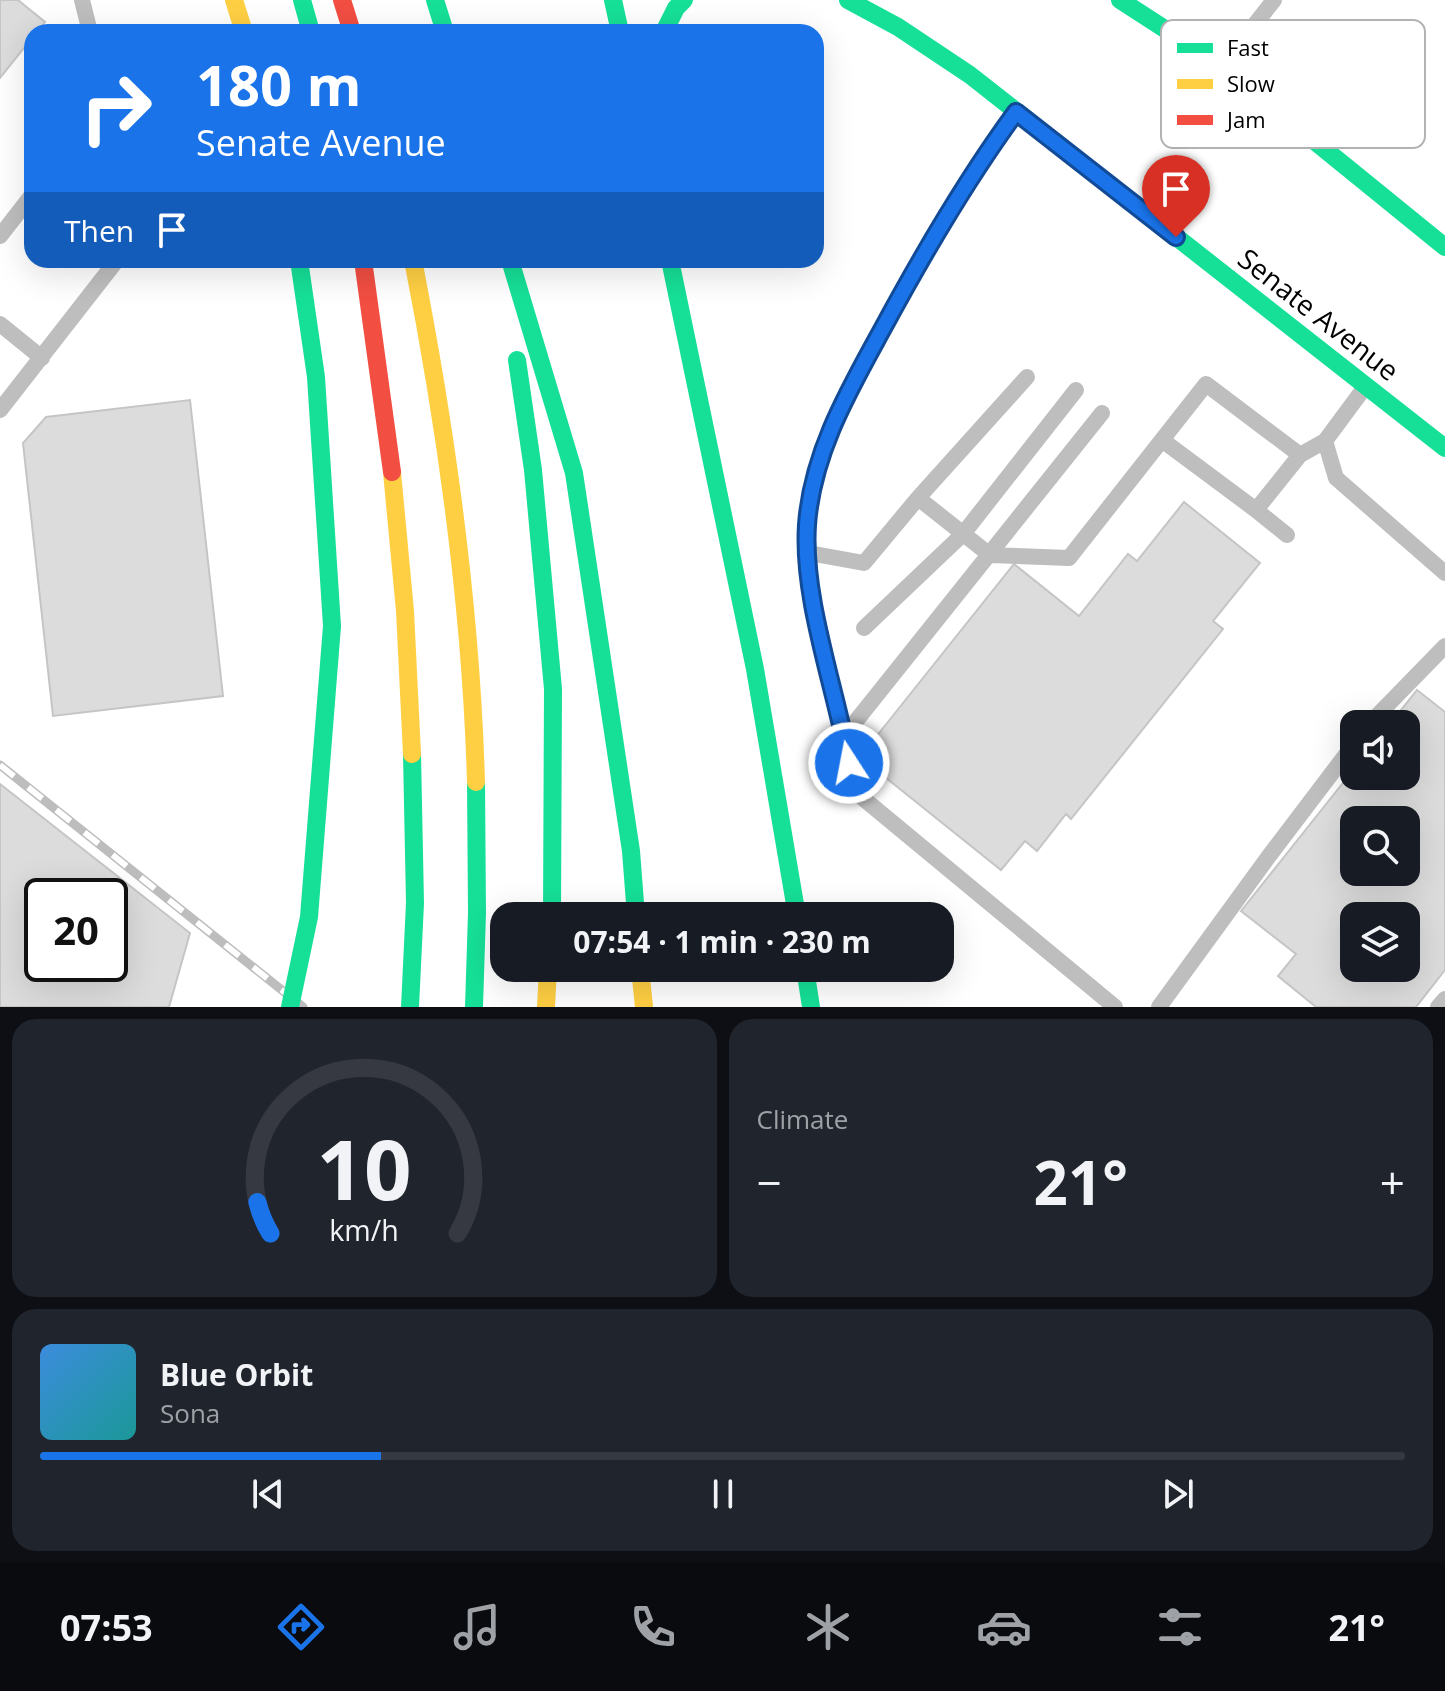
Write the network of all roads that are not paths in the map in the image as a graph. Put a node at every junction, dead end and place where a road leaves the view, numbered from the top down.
1 (82, 0) edge
2 (234, 0) edge
3 (302, 0) edge
4 (342, 0) edge
5 (435, 0) edge
6 (613, 0) edge
7 (684, 0) edge
8 (848, 0) edge
9 (1120, 0) edge
10 (1274, 0) edge
11 (1258, 20) edge
12 (88, 24) edge
13 (242, 24) edge
14 (309, 24) edge
15 (350, 24) edge
16 (442, 24) edge
17 (618, 24) edge
18 (668, 24) edge
19 (1161, 27) edge
20 (1016, 112) junction
21 (1323, 148) edge
22 (24, 205) edge
23 (0, 236) edge
24 (1445, 247) edge
25 (111, 268) edge
26 (300, 268) edge
27 (364, 268) edge
28 (414, 268) edge
29 (503, 268) edge
30 (512, 268) edge
31 (672, 268) edge
32 (0, 324) edge
33 (42, 358) junction
34 (1027, 377) dead end
35 (1366, 386) junction
36 (1076, 390) dead end
37 (0, 410) edge
38 (1102, 413) dead end
39 (1413, 423) junction
40 (1445, 428) edge
41 (1162, 440) junction
42 (1325, 441) junction
43 (1445, 448) edge
44 (1300, 455) junction
45 (918, 498) junction
46 (1256, 510) junction
47 (963, 534) junction
48 (1287, 535) dead end
49 (809, 553) junction
50 (990, 555) junction
51 (1445, 573) edge
52 (864, 628) dead end
53 (1445, 646) edge
54 (604, 681) junction
55 (1383, 710) edge
56 (844, 736) junction
57 (1340, 763) edge
58 (552, 902) edge
59 (616, 902) edge
60 (635, 902) edge
61 (795, 902) edge
62 (547, 982) edge
63 (641, 982) edge
64 (807, 982) edge
65 (1445, 999) edge
66 (290, 1007) edge
67 (410, 1007) edge
68 (474, 1007) edge
69 (546, 1007) edge
70 (644, 1007) edge
71 (811, 1007) edge
72 (1115, 1007) edge
73 (1159, 1007) edge
74 (1438, 1007) edge

1 - 12 lane
2 - 13 main road
3 - 14 main road
4 - 15 main road
5 - 16 main road
6 - 17 main road
7 - 18 main road
8 - 20 main road, Senate Avenue
9 - 19 main road
10 - 11 lane
20 - 35 main road, Senate Avenue
20 - 49 lane
21 - 24 main road
22 - 23 lane
25 - 33 lane
26 - 66 main road, bridge
27 - 67 main road
28 - 68 main road
29 - 58 main road
30 - 54 main road
31 - 61 main road
32 - 33 lane
33 - 37 lane
34 - 45 lane
35 - 39 main road, Senate Avenue
35 - 42 lane
36 - 47 lane
38 - 50 lane
39 - 40 main road
39 - 43 main road, Senate Avenue
41 - 44 lane
41 - 46 lane
41 - 50 lane
42 - 44 lane
42 - 51 lane
44 - 46 lane
45 - 47 lane
45 - 49 lane
46 - 48 lane
47 - 50 lane
47 - 52 lane
49 - 56 lane
50 - 56 lane
53 - 55 lane
54 - 59 main road
54 - 60 main road
56 - 72 lane
57 - 73 lane
62 - 69 main road
63 - 70 main road
64 - 71 main road
65 - 74 lane

